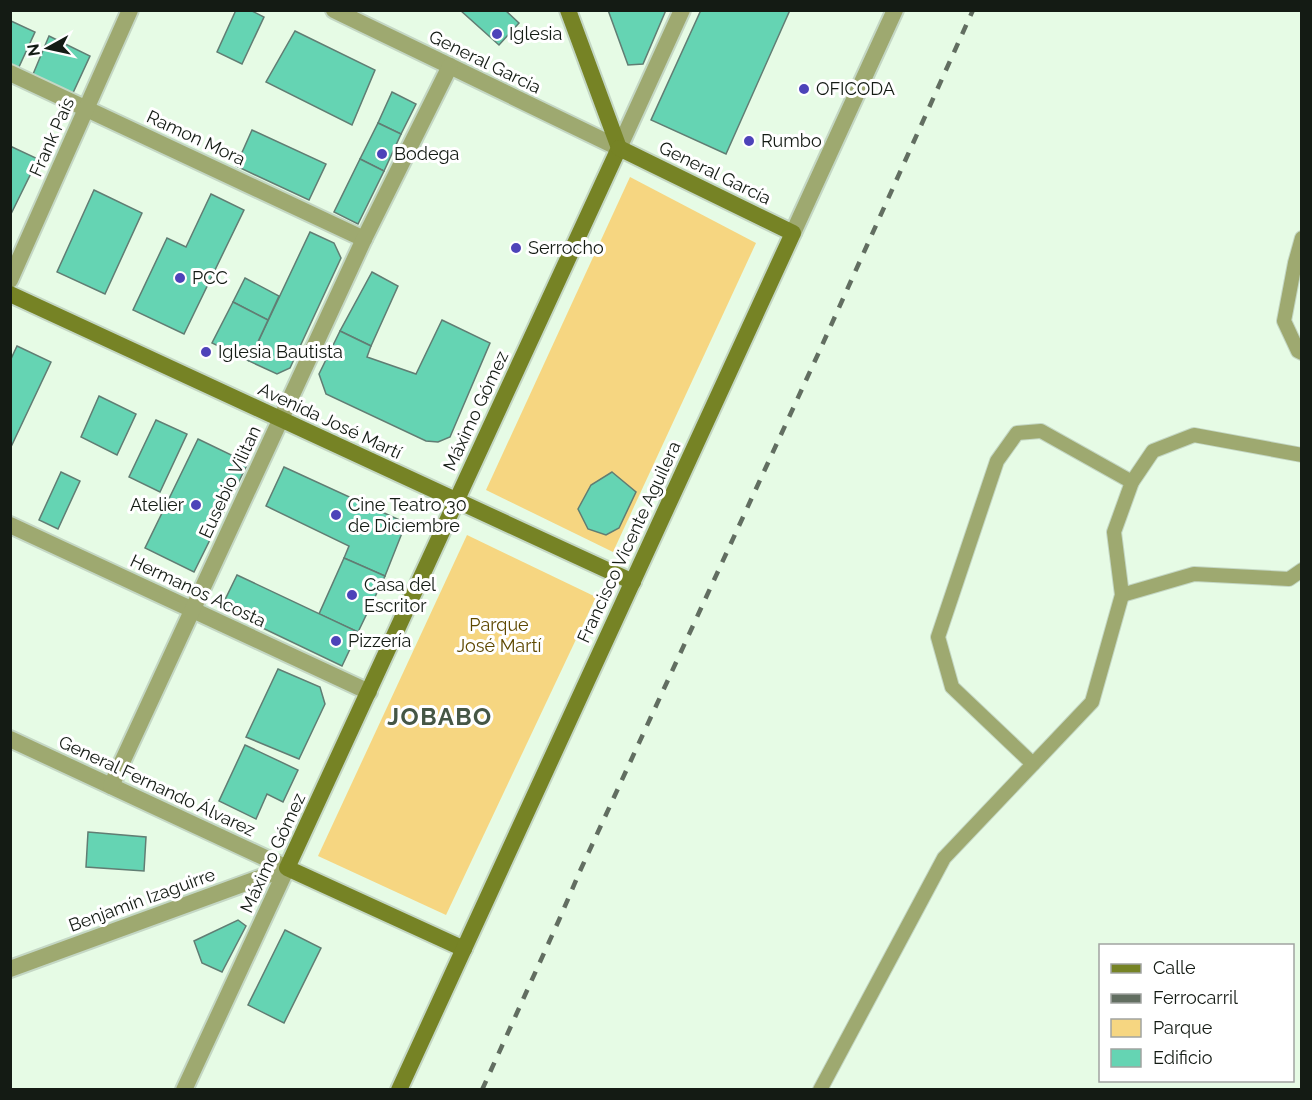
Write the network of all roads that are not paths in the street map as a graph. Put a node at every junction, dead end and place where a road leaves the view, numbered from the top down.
1 (130, 10) edge
2 (334, 10) edge
3 (568, 10) edge
4 (682, 10) edge
5 (895, 10) edge
6 (450, 66) junction
7 (10, 73) edge
8 (86, 109) junction
9 (619, 148) junction
10 (793, 233) junction
11 (1302, 238) edge
12 (364, 239) junction
13 (10, 280) edge
14 (10, 294) edge
15 (1302, 353) edge
16 (281, 420) junction
17 (1302, 455) edge
18 (1132, 482) junction
19 (456, 501) junction
20 (10, 525) edge
21 (1302, 570) edge
22 (633, 582) junction
23 (1122, 595) junction
24 (193, 610) junction
25 (369, 692) junction
26 (10, 739) edge
27 (1033, 764) junction
28 (111, 786) junction
29 (287, 868) junction
30 (464, 949) junction
31 (10, 969) edge
32 (184, 1089) edge
33 (399, 1089) edge
34 (820, 1089) edge

1 - 8 street, Frank País
2 - 6 street, General Garcia
3 - 9 main road
4 - 9 street, Máximo Gómez
5 - 10 street, Francisco Vicente Aguilera
6 - 9 street, General Garcia
6 - 12 street, Eusebio Vilitan
7 - 8 street, Ramon Mora
8 - 12 street, Ramon Mora
8 - 13 street, Frank País
9 - 10 main road, General García
9 - 19 main road, Máximo Gómez
10 - 22 main road, Francisco Vicente Aguilera
11 - 15 lane
12 - 16 street, Eusebio Vilitan
14 - 16 main road, Avenida José Martí
16 - 19 main road, Avenida José Martí
16 - 24 street, Eusebio Vilitan
17 - 18 lane
18 - 23 lane
18 - 27 lane
19 - 22 main road, Avenida José Martí
19 - 25 main road, Máximo Gómez
20 - 24 street, Hermanos Acosta
21 - 23 lane
22 - 30 main road, Francisco Vicente Aguilera
23 - 27 lane
24 - 25 street, Hermanos Acosta
24 - 28 street, Eusebio Vilitan
25 - 29 main road, Máximo Gómez
26 - 28 street, General Fernando Álvarez
27 - 34 lane
28 - 29 street, General Fernando Álvarez
29 - 30 main road
29 - 31 street, Benjamín Izaguirre
29 - 32 street, Máximo Gómez
30 - 33 main road, Francisco Vicente Aguilera

